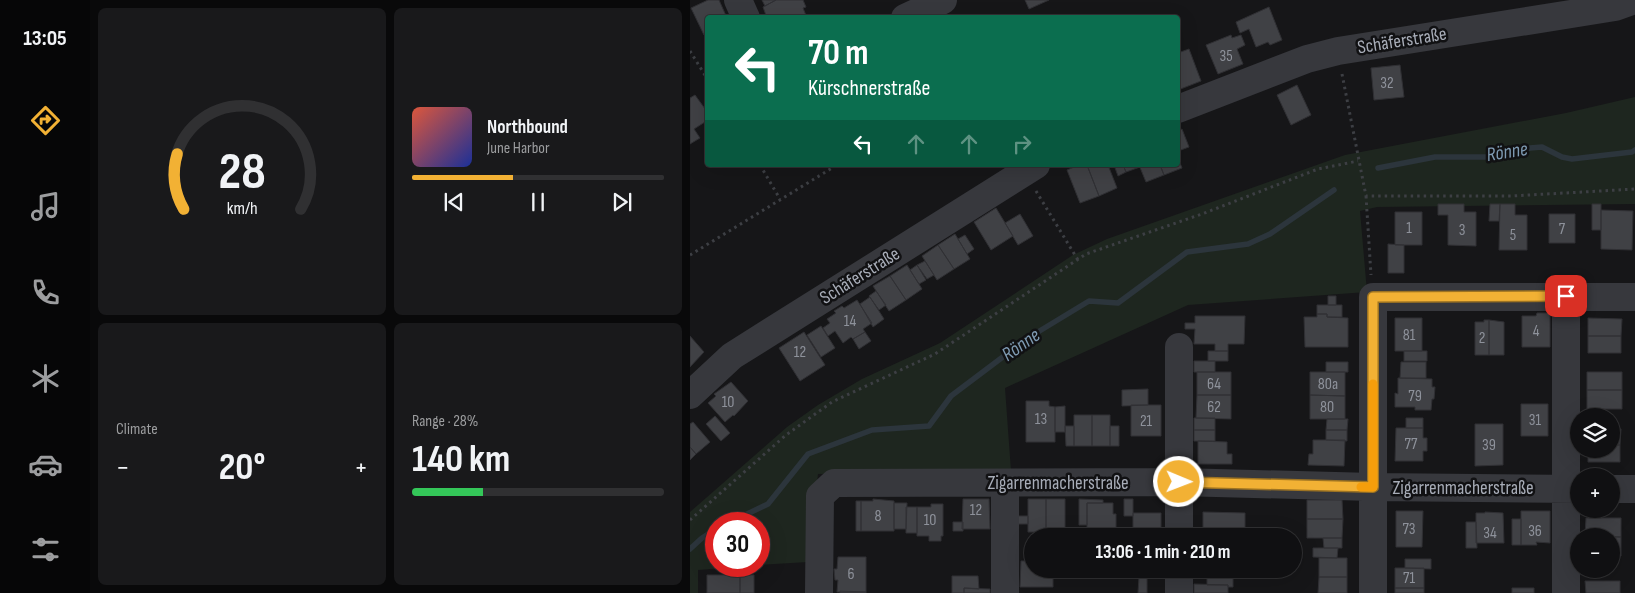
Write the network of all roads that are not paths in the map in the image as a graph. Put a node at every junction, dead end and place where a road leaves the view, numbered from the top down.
1 (738, 0) edge
2 (943, 0) edge
3 (1635, 0) edge
4 (745, 15) edge
5 (911, 15) edge
6 (950, 15) edge
7 (1180, 108) edge
8 (1027, 167) edge
9 (1566, 296) junction
10 (1635, 297) edge
11 (1179, 347) dead end
12 (690, 395) edge
13 (1571, 468) edge
14 (1005, 482) junction
15 (1179, 482) junction
16 (1373, 487) junction
17 (1570, 489) edge
18 (1620, 489) edge
19 (1635, 489) edge
20 (1570, 518) edge
21 (1179, 528) edge
22 (1179, 578) edge
23 (818, 593) edge
24 (1005, 593) edge
25 (1179, 593) edge
26 (1373, 593) edge
27 (1566, 593) edge

1 - 4 street
2 - 5 street
2 - 6 street
3 - 7 street, Schäferstraße
8 - 12 street, Schäferstraße
9 - 10 street
9 - 13 street
9 - 16 street
11 - 15 street
14 - 15 street, Zigarrenmacherstraße
14 - 23 street, Zigarrenmacherstraße
14 - 24 street
15 - 16 street, Zigarrenmacherstraße
15 - 21 street
16 - 17 street, Zigarrenmacherstraße
16 - 26 street
18 - 19 street
20 - 27 street
22 - 25 street

